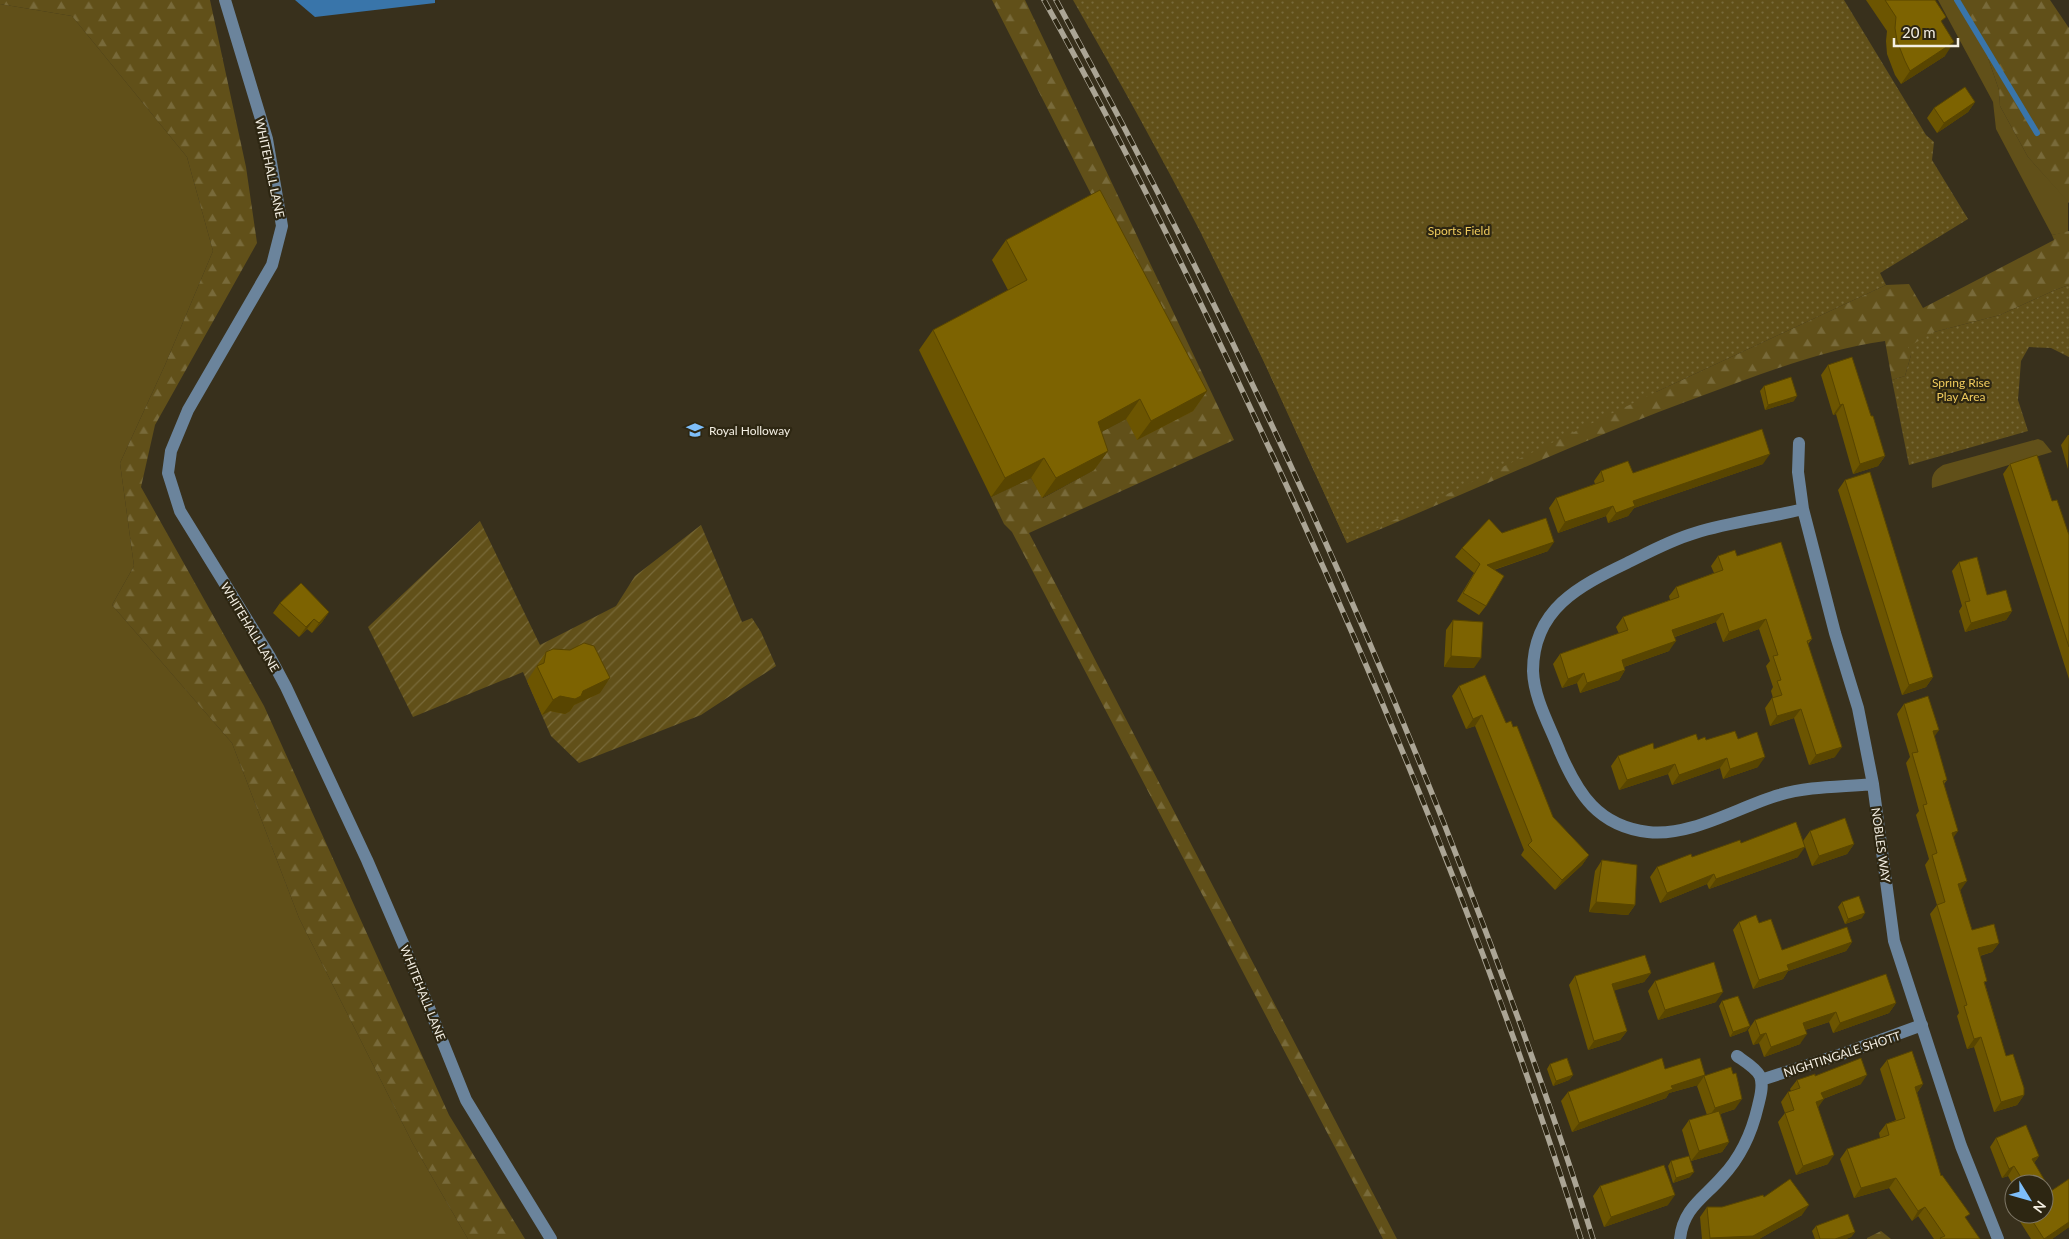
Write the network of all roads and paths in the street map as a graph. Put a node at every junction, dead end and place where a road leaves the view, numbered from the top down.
1 (225, 0) edge
2 (1800, 443) dead end
3 (1802, 509) junction
4 (1873, 784) junction
5 (1922, 1025) junction
6 (1737, 1056) dead end
7 (1761, 1080) junction
8 (551, 1239) edge
9 (1680, 1239) edge
10 (1998, 1239) edge

1 - 8 street, WHITEHALL LANE
2 - 3 street, NOBLES WAY
3 - 4 street, NOBLES WAY
3 - 4 street
4 - 5 street, NOBLES WAY
5 - 7 street, NIGHTINGALE SHOTT
5 - 10 street, NOBLES WAY
6 - 7 street
7 - 9 street

